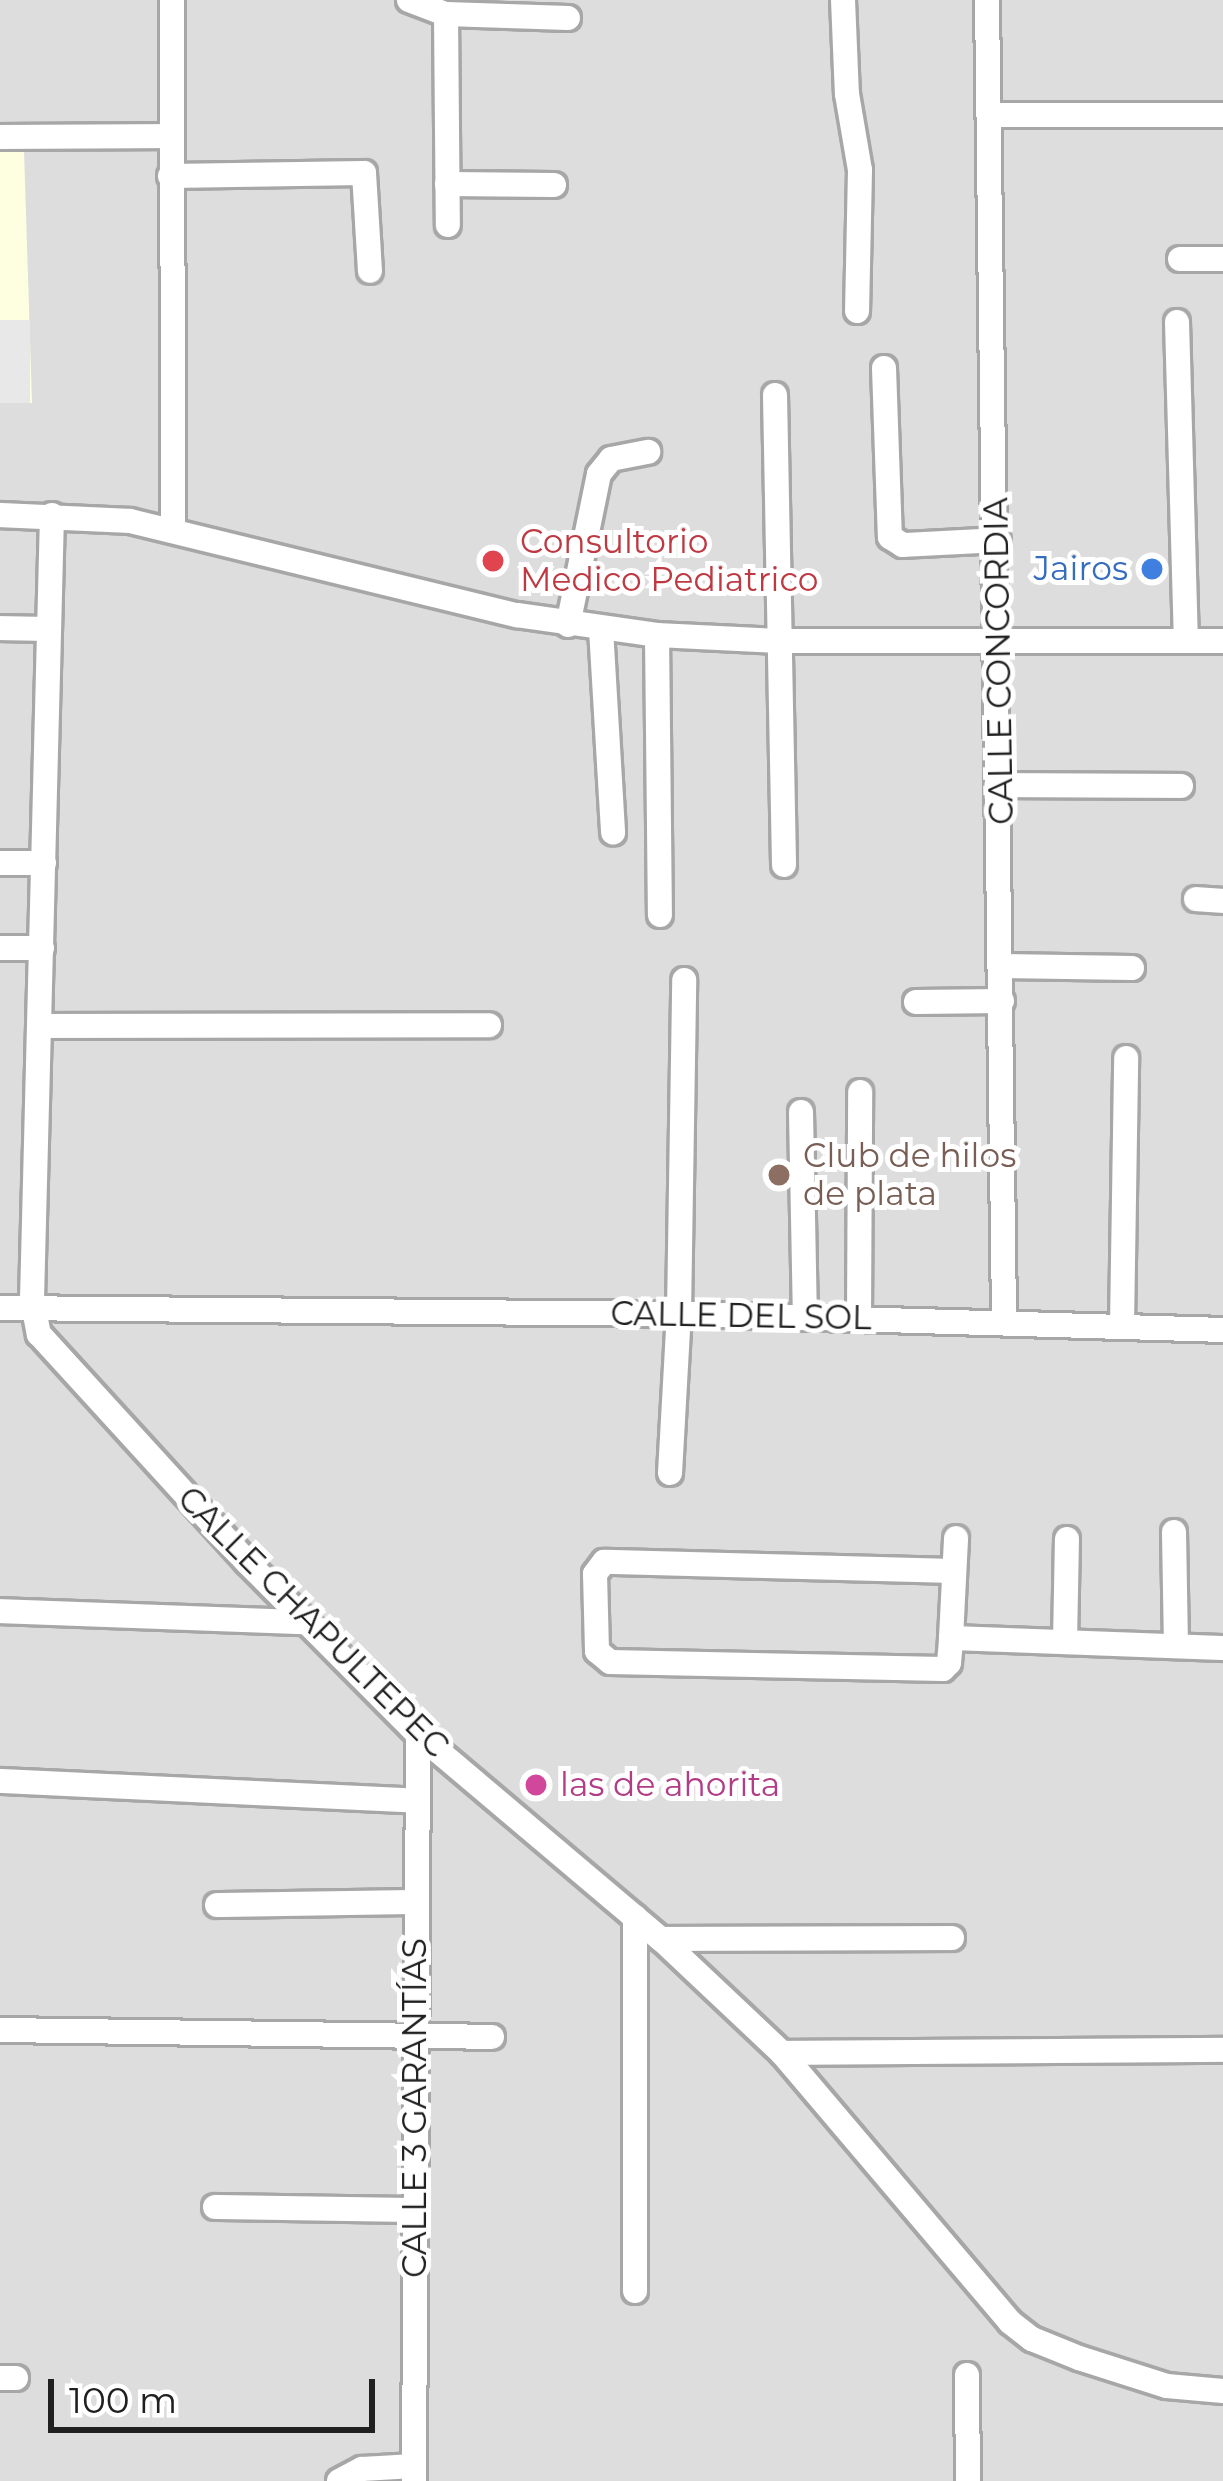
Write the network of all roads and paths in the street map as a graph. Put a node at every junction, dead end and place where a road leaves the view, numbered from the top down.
1 (172, 0) edge
2 (410, 0) edge
3 (843, 0) edge
4 (987, 0) edge
5 (446, 14) junction
6 (568, 18) dead end
7 (989, 115) junction
8 (1223, 115) edge
9 (170, 136) junction
10 (0, 137) edge
11 (170, 176) junction
12 (447, 184) junction
13 (554, 185) dead end
14 (448, 225) dead end
15 (1180, 259) dead end
16 (1223, 259) edge
17 (370, 271) dead end
18 (856, 311) dead end
19 (1177, 322) dead end
20 (884, 368) dead end
21 (775, 395) dead end
22 (649, 452) dead end
23 (0, 515) edge
24 (52, 515) junction
25 (172, 530) junction
26 (998, 540) junction
27 (568, 625) junction
28 (0, 628) edge
29 (601, 628) junction
30 (49, 629) junction
31 (657, 635) junction
32 (999, 640) junction
33 (779, 641) junction
34 (1186, 641) junction
35 (1223, 641) edge
36 (1000, 785) junction
37 (1181, 786) dead end
38 (613, 832) dead end
39 (0, 863) edge
40 (44, 863) junction
41 (784, 866) dead end
42 (1196, 899) dead end
43 (1223, 901) edge
44 (660, 915) dead end
45 (0, 948) edge
46 (42, 948) junction
47 (1002, 966) junction
48 (1132, 968) dead end
49 (684, 980) dead end
50 (1001, 1001) junction
51 (916, 1002) dead end
52 (489, 1025) dead end
53 (41, 1026) junction
54 (1126, 1058) dead end
55 (860, 1092) dead end
56 (801, 1112) dead end
57 (0, 1308) edge
58 (32, 1308) junction
59 (679, 1314) junction
60 (805, 1318) junction
61 (859, 1319) junction
62 (1004, 1322) junction
63 (1122, 1325) junction
64 (1223, 1330) edge
65 (670, 1473) dead end
66 (1174, 1532) dead end
67 (956, 1538) dead end
68 (1066, 1540) dead end
69 (954, 1571) junction
70 (0, 1611) edge
71 (305, 1622) junction
72 (951, 1638) junction
73 (1065, 1642) junction
74 (1176, 1646) junction
75 (1223, 1648) edge
76 (418, 1734) junction
77 (0, 1781) edge
78 (417, 1801) junction
79 (416, 1902) junction
80 (217, 1905) dead end
81 (635, 1917) junction
82 (952, 1938) dead end
83 (661, 1939) junction
84 (0, 2030) edge
85 (416, 2035) junction
86 (492, 2037) dead end
87 (1223, 2050) edge
88 (782, 2053) junction
89 (215, 2207) dead end
90 (414, 2210) junction
91 (634, 2291) dead end
92 (967, 2374) dead end
93 (1223, 2391) edge
94 (414, 2473) edge
95 (339, 2481) edge
96 (968, 2481) edge

1 - 9 street
2 - 5 street
3 - 18 street
4 - 7 street, CALLE CONCORDIA
5 - 6 street
5 - 12 street
7 - 8 street
7 - 26 street, CALLE CONCORDIA
9 - 10 street
9 - 11 street
11 - 17 street
11 - 25 street
12 - 13 street
12 - 14 street
15 - 16 street
19 - 34 street
20 - 26 street
21 - 33 street
22 - 27 street
23 - 24 street
24 - 25 street
24 - 30 street, CALLE CHAPULTEPEC
25 - 27 street
26 - 32 street, CALLE CONCORDIA
27 - 29 street
28 - 30 street
29 - 31 street
29 - 38 street
30 - 40 street, CALLE CHAPULTEPEC
31 - 33 street
31 - 44 street
32 - 33 street
32 - 34 street
32 - 36 street, CALLE CONCORDIA
33 - 41 street
34 - 35 street
36 - 37 street
36 - 47 street, CALLE CONCORDIA
39 - 40 street
40 - 46 street, CALLE CHAPULTEPEC
42 - 43 street
45 - 46 street
46 - 53 street, CALLE CHAPULTEPEC
47 - 48 street
47 - 50 street, CALLE CONCORDIA
49 - 59 street
50 - 51 street
50 - 62 street, CALLE CONCORDIA
52 - 53 street
53 - 58 street, CALLE CHAPULTEPEC
54 - 63 street
55 - 61 street
56 - 60 street
57 - 58 street
58 - 59 street, CALLE DEL SOL
58 - 71 street, CALLE CHAPULTEPEC
59 - 60 street, CALLE DEL SOL
59 - 65 street
60 - 61 street, CALLE DEL SOL
61 - 62 street, CALLE DEL SOL
62 - 63 street, CALLE DEL SOL
63 - 64 street, CALLE DEL SOL
66 - 74 street
67 - 69 street
68 - 73 street
69 - 72 street
69 - 72 street
70 - 71 street
71 - 76 street, CALLE CHAPULTEPEC
72 - 73 street
73 - 74 street
74 - 75 street
76 - 78 street, CALLE 3 GARANTÍAS
76 - 81 street, CALLE CHAPULTEPEC
77 - 78 street
78 - 79 street, CALLE 3 GARANTÍAS
79 - 80 street
79 - 85 street, CALLE 3 GARANTÍAS
81 - 83 street, CALLE CHAPULTEPEC
81 - 91 street
82 - 83 street
83 - 88 street, CALLE CHAPULTEPEC
84 - 85 street
85 - 86 street
85 - 90 street, CALLE 3 GARANTÍAS
87 - 88 street
88 - 93 street, CALLE CHAPULTEPEC
89 - 90 street
90 - 94 street, CALLE 3 GARANTÍAS
92 - 96 street
94 - 95 street

